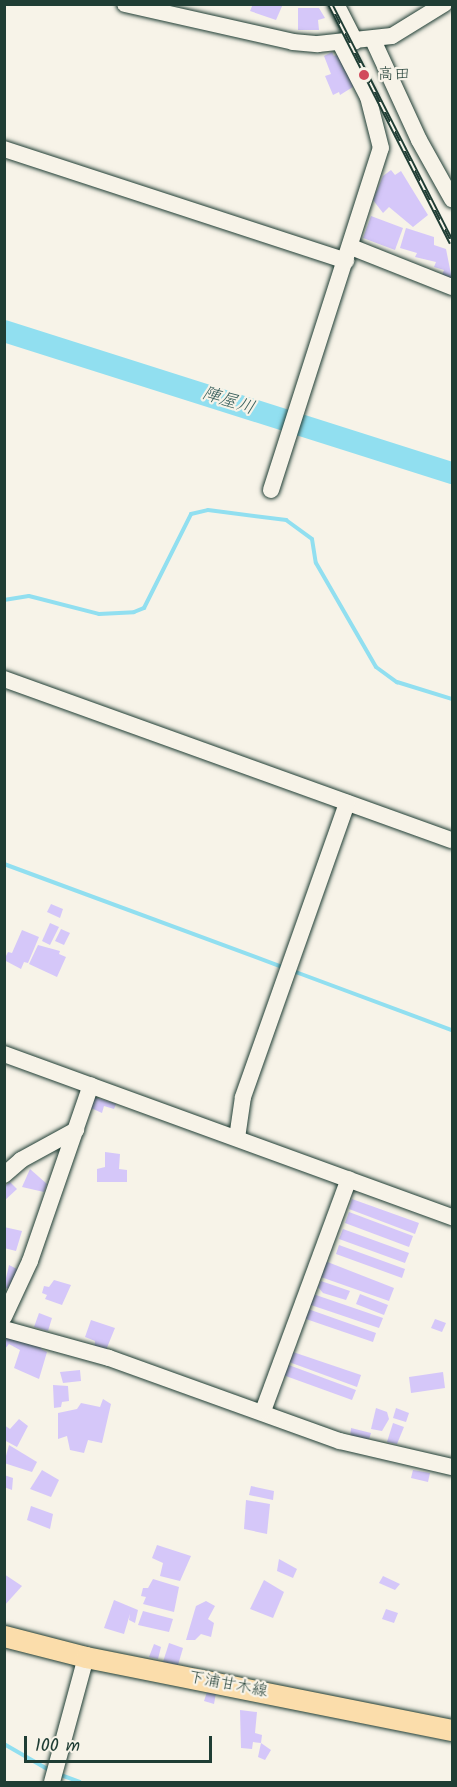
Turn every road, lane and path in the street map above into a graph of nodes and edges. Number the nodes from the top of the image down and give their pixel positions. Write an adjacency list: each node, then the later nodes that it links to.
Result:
1 (125, 4): 5 (street)
2 (336, 4): 5 (street)
3 (444, 4): 4 (street)
4 (373, 40): 5 (street); 7 (street)
5 (347, 42): 8 (street)
6 (4, 149): 8 (street)
7 (453, 199)
8 (349, 254): 9 (street); 10 (street)
9 (453, 287)
10 (271, 490)
11 (4, 679): 12 (street)
12 (347, 803): 13 (street); 17 (street)
13 (453, 840)
14 (4, 1054): 15 (street)
15 (91, 1085): 16 (street); 17 (street)
16 (76, 1130): 18 (street); 21 (street)
17 (237, 1138): 19 (street)
18 (4, 1175)
19 (348, 1179): 20 (street); 23 (street)
20 (453, 1217)
21 (4, 1317)
22 (4, 1329): 23 (street)
23 (263, 1412): 24 (street)
24 (453, 1467)
25 (4, 1636): 26 (main road, 下浦甘木線)
26 (86, 1658): 27 (main road, 下浦甘木線); 28 (street)
27 (453, 1730)
28 (52, 1782)

